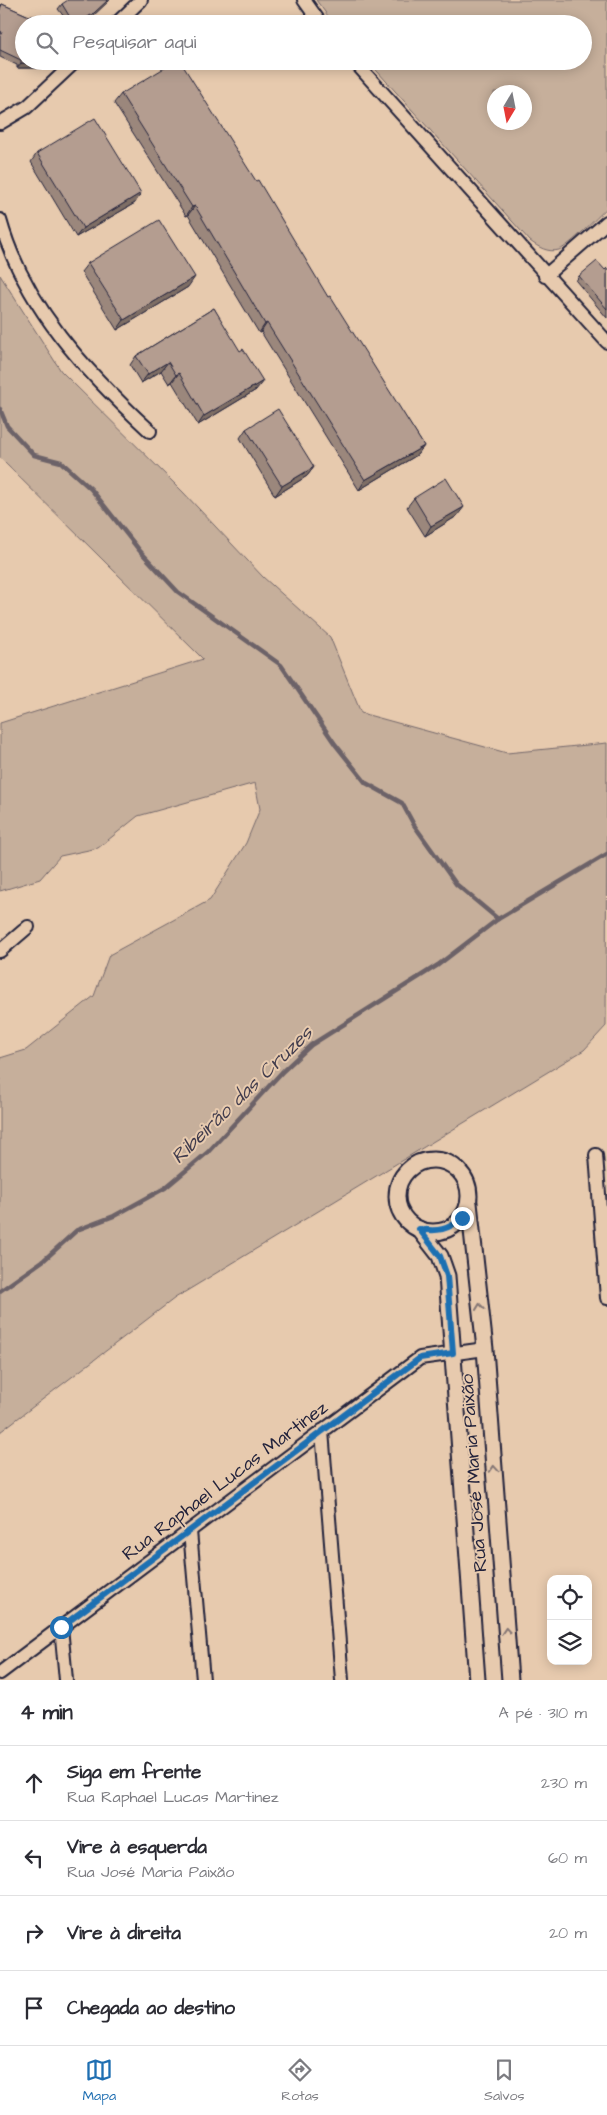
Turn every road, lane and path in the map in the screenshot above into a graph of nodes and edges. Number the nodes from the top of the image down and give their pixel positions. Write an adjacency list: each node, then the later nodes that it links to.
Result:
1 (141, 0): 3 (street)
2 (304, 0): 4 (street)
3 (125, 15)
4 (315, 15)
5 (66, 70): 7 (street)
6 (362, 70): 10 (street)
7 (0, 123)
8 (0, 220): 12 (street)
9 (607, 222): 10 (street)
10 (546, 276): 11 (street)
11 (607, 342)
12 (150, 431)
13 (28, 927): 14 (street)
14 (0, 951)
15 (596, 1155): 18 (street)
16 (468, 1203): 17 (street); 17 (street); 20 (street, Rua José Maria Paixão, one-way to 16)
17 (419, 1229): 21 (street, Rua José Maria Paixão)
18 (606, 1281): 19 (street)
19 (607, 1298)
20 (485, 1349): 21 (street, Rua Raphael Lucas Martinez); 30 (street, Rua José Maria Paixão, one-way to 20)
21 (453, 1353): 22 (street, Rua Raphael Lucas Martinez); 29 (street, Rua José Maria Paixão)
22 (322, 1431): 23 (street, Rua Raphael Lucas Martinez); 28 (street)
23 (190, 1531): 24 (street, Rua Raphael Lucas Martinez); 27 (street)
24 (61, 1627): 25 (street, Rua Raphael Lucas Martinez); 26 (street)
25 (0, 1673)
26 (66, 1680)
27 (203, 1680)
28 (342, 1680)
29 (477, 1680)
30 (510, 1680)

